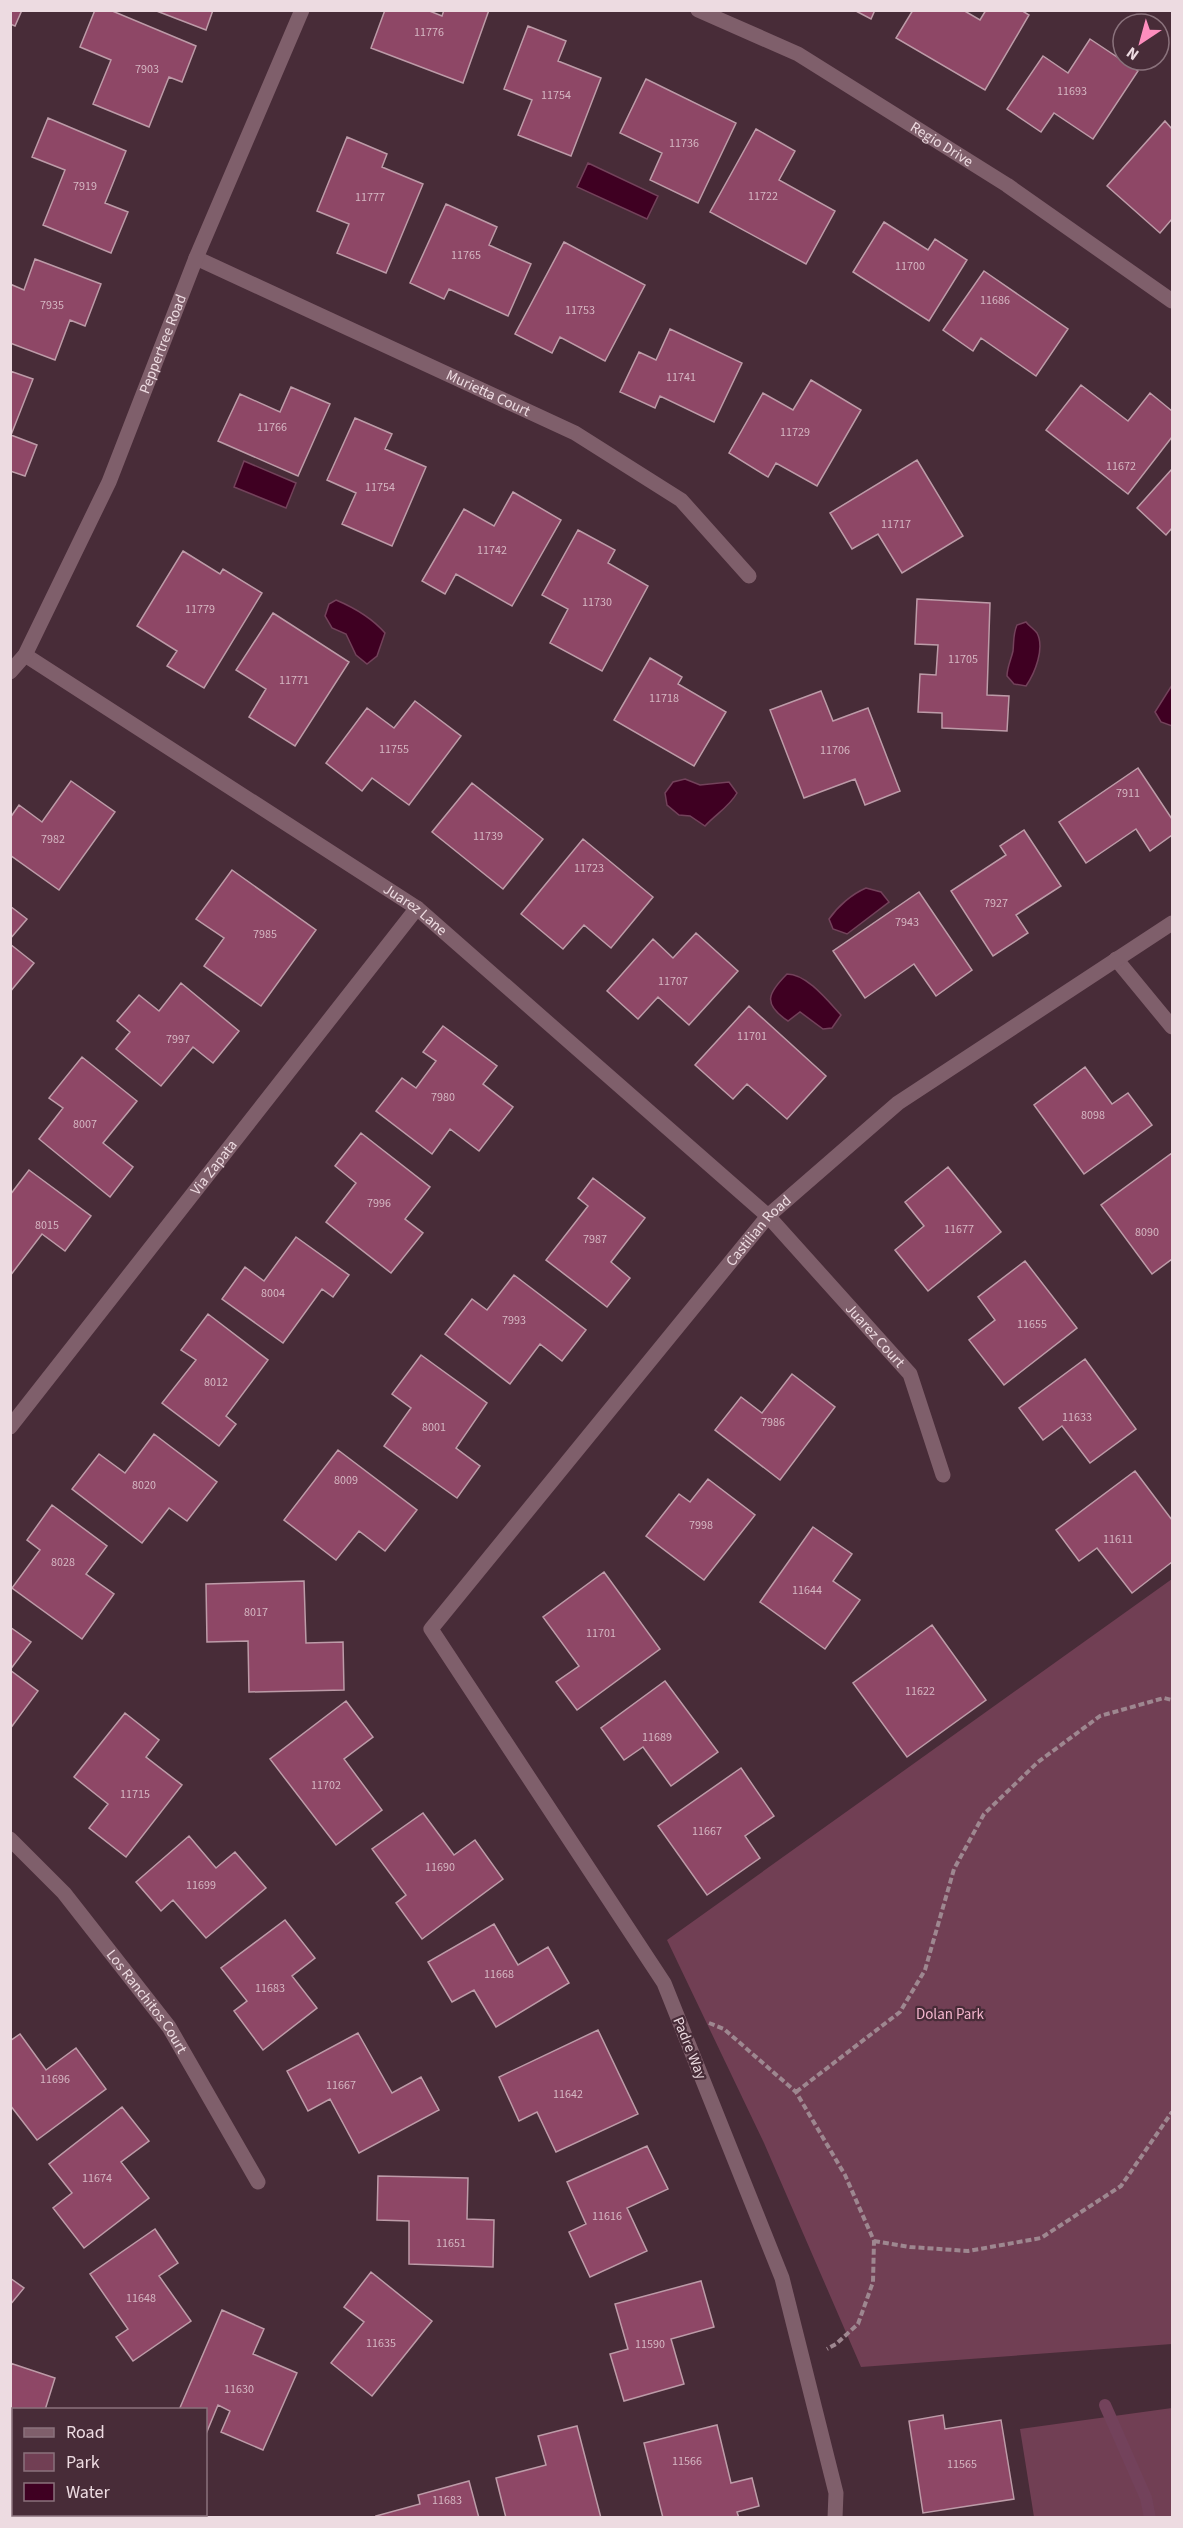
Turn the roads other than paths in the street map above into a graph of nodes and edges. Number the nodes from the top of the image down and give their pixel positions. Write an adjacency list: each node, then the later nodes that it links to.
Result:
1 (302, 10): 3 (street, Peppertree Road)
2 (698, 10): 4 (street, Regio Drive)
3 (196, 258): 5 (street, Murietta Court); 6 (street, Peppertree Road)
4 (1173, 301)
5 (749, 576)
6 (25, 655): 7 (street, Peppertree Road); 8 (street, Juarez Lane)
7 (10, 672)
8 (417, 908): 12 (street, Juarez Lane); 13 (street, Via Zapata)
9 (1173, 923): 10 (street, Castilian Road)
10 (1116, 959): 11 (street); 12 (street, Castilian Road)
11 (1173, 1027)
12 (768, 1216): 14 (street, Juarez Court); 15 (street, Castilian Road)
13 (10, 1427)
14 (943, 1475)
15 (431, 1629): 18 (street, Padre Way)
16 (10, 1839): 17 (street, Los Ranchitos Court)
17 (258, 2182)
18 (835, 2517)

